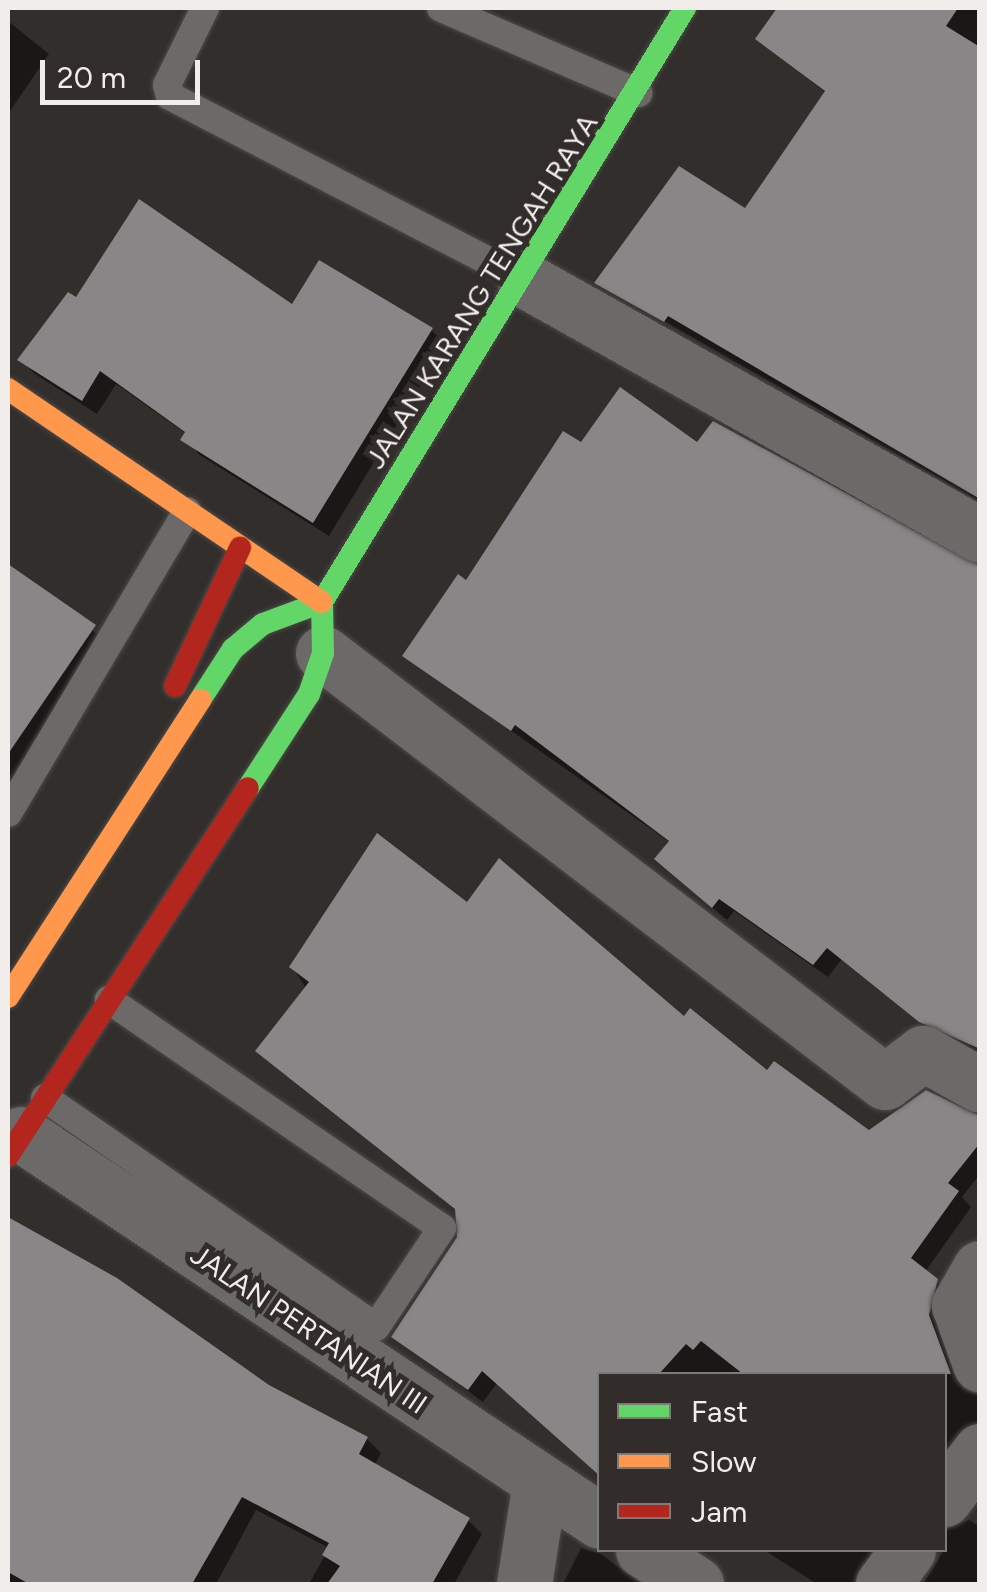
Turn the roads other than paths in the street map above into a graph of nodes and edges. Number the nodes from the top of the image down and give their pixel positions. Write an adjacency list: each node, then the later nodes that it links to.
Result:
1 (205, 8): 5 (lane)
2 (441, 8): 4 (lane)
3 (685, 8): 4 (main road, JALAN KARANG TENGAH RAYA)
4 (638, 93): 5 (main road, JALAN KARANG TENGAH RAYA)
5 (525, 280): 8 (street); 10 (main road, JALAN KARANG TENGAH RAYA)
6 (8, 389): 7 (main road)
7 (187, 511): 9 (main road); 12 (lane)
8 (980, 536)
9 (240, 548): 10 (main road); 11 (main road)
10 (322, 627): 11 (main road); 14 (main road, JALAN KARANG TENGAH RAYA); 17 (street)
11 (153, 775): 13 (main road)
12 (8, 813)
13 (101, 854): 14 (main road); 15 (main road)
14 (174, 903): 16 (main road, JALAN KARANG TENGAH RAYA)
15 (8, 997)
16 (109, 1000): 18 (main road, JALAN KARANG TENGAH RAYA); 18 (lane)
17 (980, 1085)
18 (24, 1130): 22 (street, JALAN PERTANIAN III)
19 (980, 1268): 20 (street)
20 (980, 1364)
21 (980, 1451): 23 (street)
22 (540, 1482): 24 (street, JALAN PERTANIAN III); 27 (street)
23 (947, 1496)
24 (597, 1519)
25 (646, 1552): 28 (street)
26 (907, 1552): 29 (street)
27 (524, 1584)
28 (696, 1584)
29 (883, 1584)

